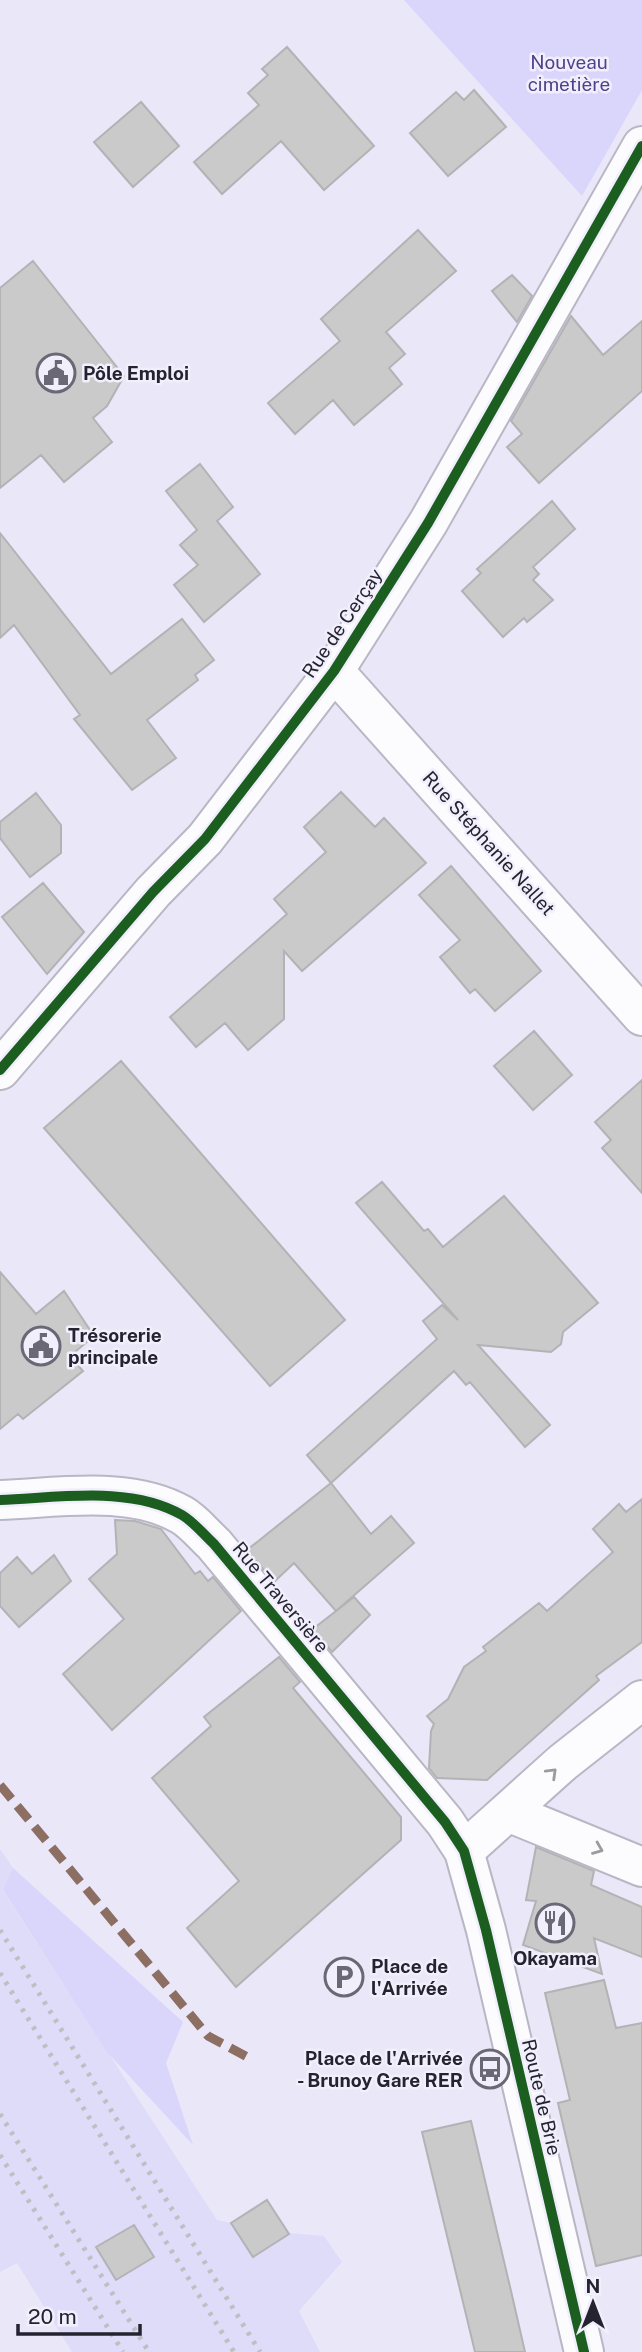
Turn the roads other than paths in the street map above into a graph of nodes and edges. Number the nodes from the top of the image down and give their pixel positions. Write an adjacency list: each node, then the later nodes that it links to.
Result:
1 (642, 146): 2 (street, Rue de Cerçay)
2 (334, 671): 3 (street, Rue Stéphanie Nallet); 4 (street, Rue de Cerçay)
3 (642, 1016)
4 (0, 1070)
5 (0, 1500): 8 (street, Rue Traversière)
6 (642, 1700): 7 (street, one-way to 6)
7 (510, 1813): 8 (street); 9 (street, one-way to 9)
8 (464, 1851): 10 (street, Route de Brie)
9 (642, 1867)
10 (584, 2352)

